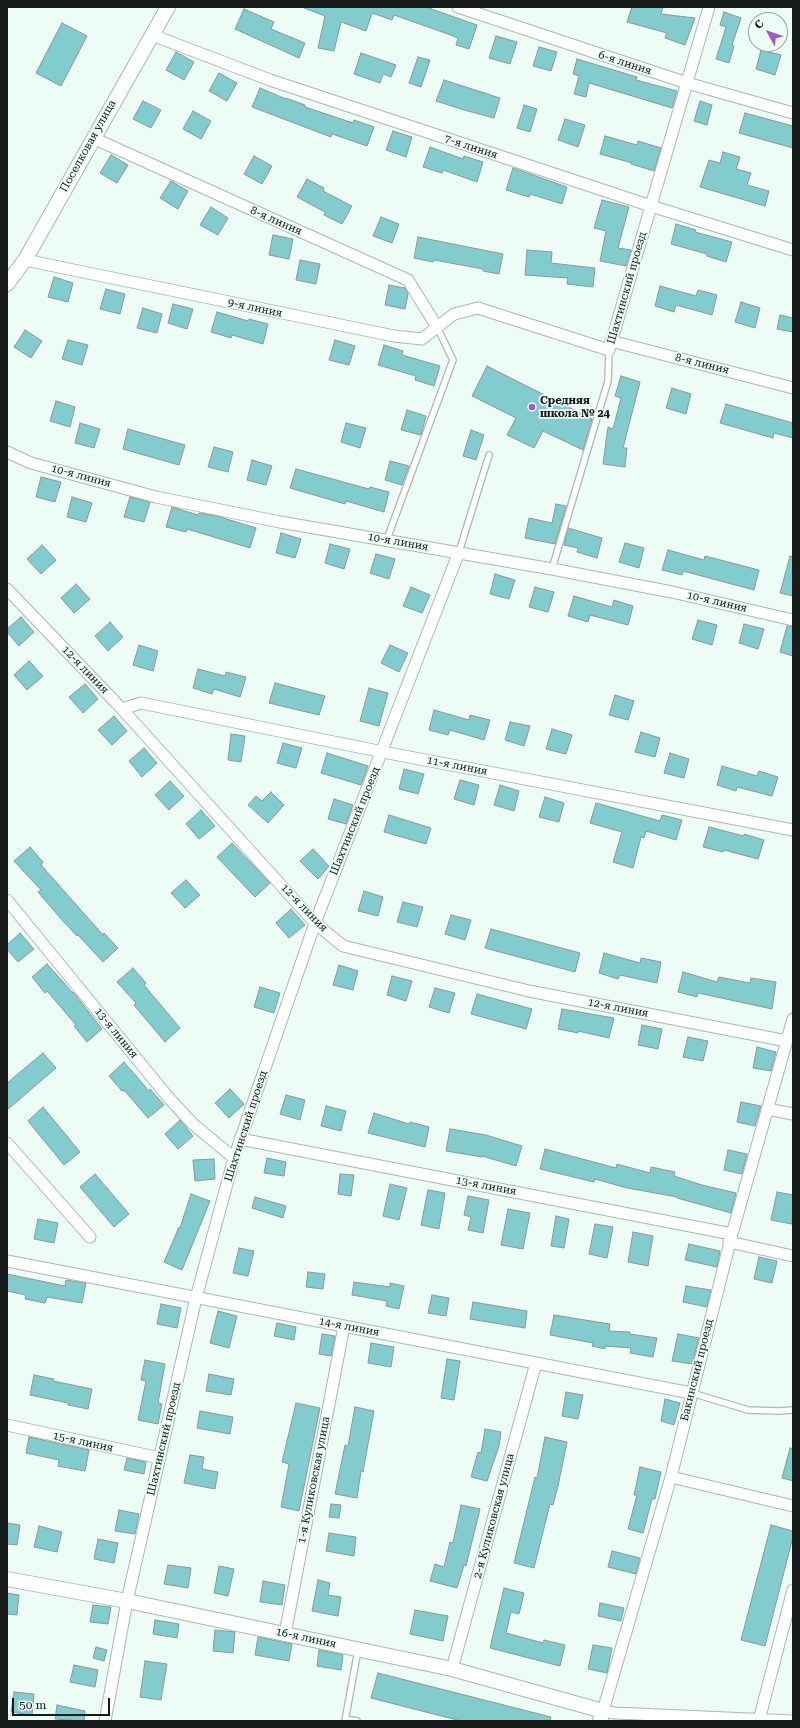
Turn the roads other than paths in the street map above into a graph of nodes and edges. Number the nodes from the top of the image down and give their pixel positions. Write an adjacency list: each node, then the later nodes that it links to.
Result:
1 (168, 7): 4 (street, Поселковая улица)
2 (458, 7): 5 (street, 6-я линия)
3 (709, 7): 5 (street, Шахтинский проезд)
4 (152, 35): 7 (street, Поселковая улица); 8 (street, 7-я линия)
5 (687, 83): 6 (street, 6-я линия); 8 (street, Шахтинский проезд)
6 (793, 113)
7 (93, 138): 10 (street, Поселковая улица); 13 (street, 8-я линия)
8 (651, 206): 9 (street, 7-я линия); 14 (street, Шахтинский проезд)
9 (793, 250)
10 (25, 260): 11 (street, Поселковая улица); 13 (street, 9-я линия)
11 (7, 284)
12 (478, 308): 13 (street, 9-я линия); 14 (street, 8-я линия)
13 (437, 328): 18 (lane)
14 (610, 346): 15 (street, 8-я линия); 20 (lane, Шахтинский проезд)
15 (793, 388)
16 (7, 452): 18 (street, 10-я линия)
17 (489, 455): 19 (lane)
18 (387, 540): 19 (street, 10-я линия)
19 (459, 552): 20 (street, 10-я линия); 24 (street, Шахтинский проезд)
20 (552, 569): 22 (street, 10-я линия)
21 (7, 589): 23 (street, 12-я линия)
22 (793, 620)
23 (122, 709): 24 (street, 11-я линия); 27 (street, 12-я линия)
24 (382, 752): 25 (street, 11-я линия); 27 (street, Шахтинский проезд)
25 (793, 830)
26 (7, 900): 34 (street, 13-я линия)
27 (315, 923): 29 (street, 12-я линия); 32 (street, Шахтинский проезд)
28 (793, 1019): 29 (street, Бакинский проезд)
29 (787, 1041): 30 (street, Бакинский проезд)
30 (767, 1109): 31 (street); 36 (street, Бакинский проезд)
31 (793, 1114)
32 (240, 1139): 34 (street, Шахтинский проезд); 36 (street, 13-я линия)
33 (7, 1142): 35 (street)
34 (234, 1158): 39 (street, Шахтинский проезд)
35 (90, 1237)
36 (730, 1238): 37 (street, 13-я линия); 42 (street, Бакинский проезд)
37 (793, 1256)
38 (7, 1261): 39 (street, 14-я линия)
39 (196, 1298): 40 (street, 14-я линия); 45 (street, Шахтинский проезд)
40 (344, 1326): 41 (street, 14-я линия); 52 (street, 1-я Куликовская улица)
41 (536, 1363): 42 (street, 14-я линия); 54 (street, 2-я Куликовская улица)
42 (691, 1393): 43 (lane); 46 (street, Бакинский проезд)
43 (793, 1410)
44 (7, 1426): 45 (street, 15-я линия)
45 (160, 1458): 50 (street, Шахтинский проезд)
46 (672, 1477): 47 (street); 55 (street, Бакинский проезд)
47 (793, 1506)
48 (7, 1579): 50 (street, 16-я линия)
49 (793, 1590): 51 (street)
50 (127, 1601): 52 (street, 16-я линия); 59 (street, Шахтинский проезд)
51 (790, 1608): 58 (street)
52 (285, 1634): 53 (street, 16-я линия)
53 (359, 1649): 54 (street, 16-я линия); 56 (lane)
54 (452, 1669): 55 (street, 16-я линия)
55 (601, 1716): 57 (street)
56 (346, 1720): 60 (lane)
57 (725, 1720): 58 (street)
58 (759, 1720): 61 (street)
59 (105, 1721)
60 (357, 1721)
61 (792, 1721)

